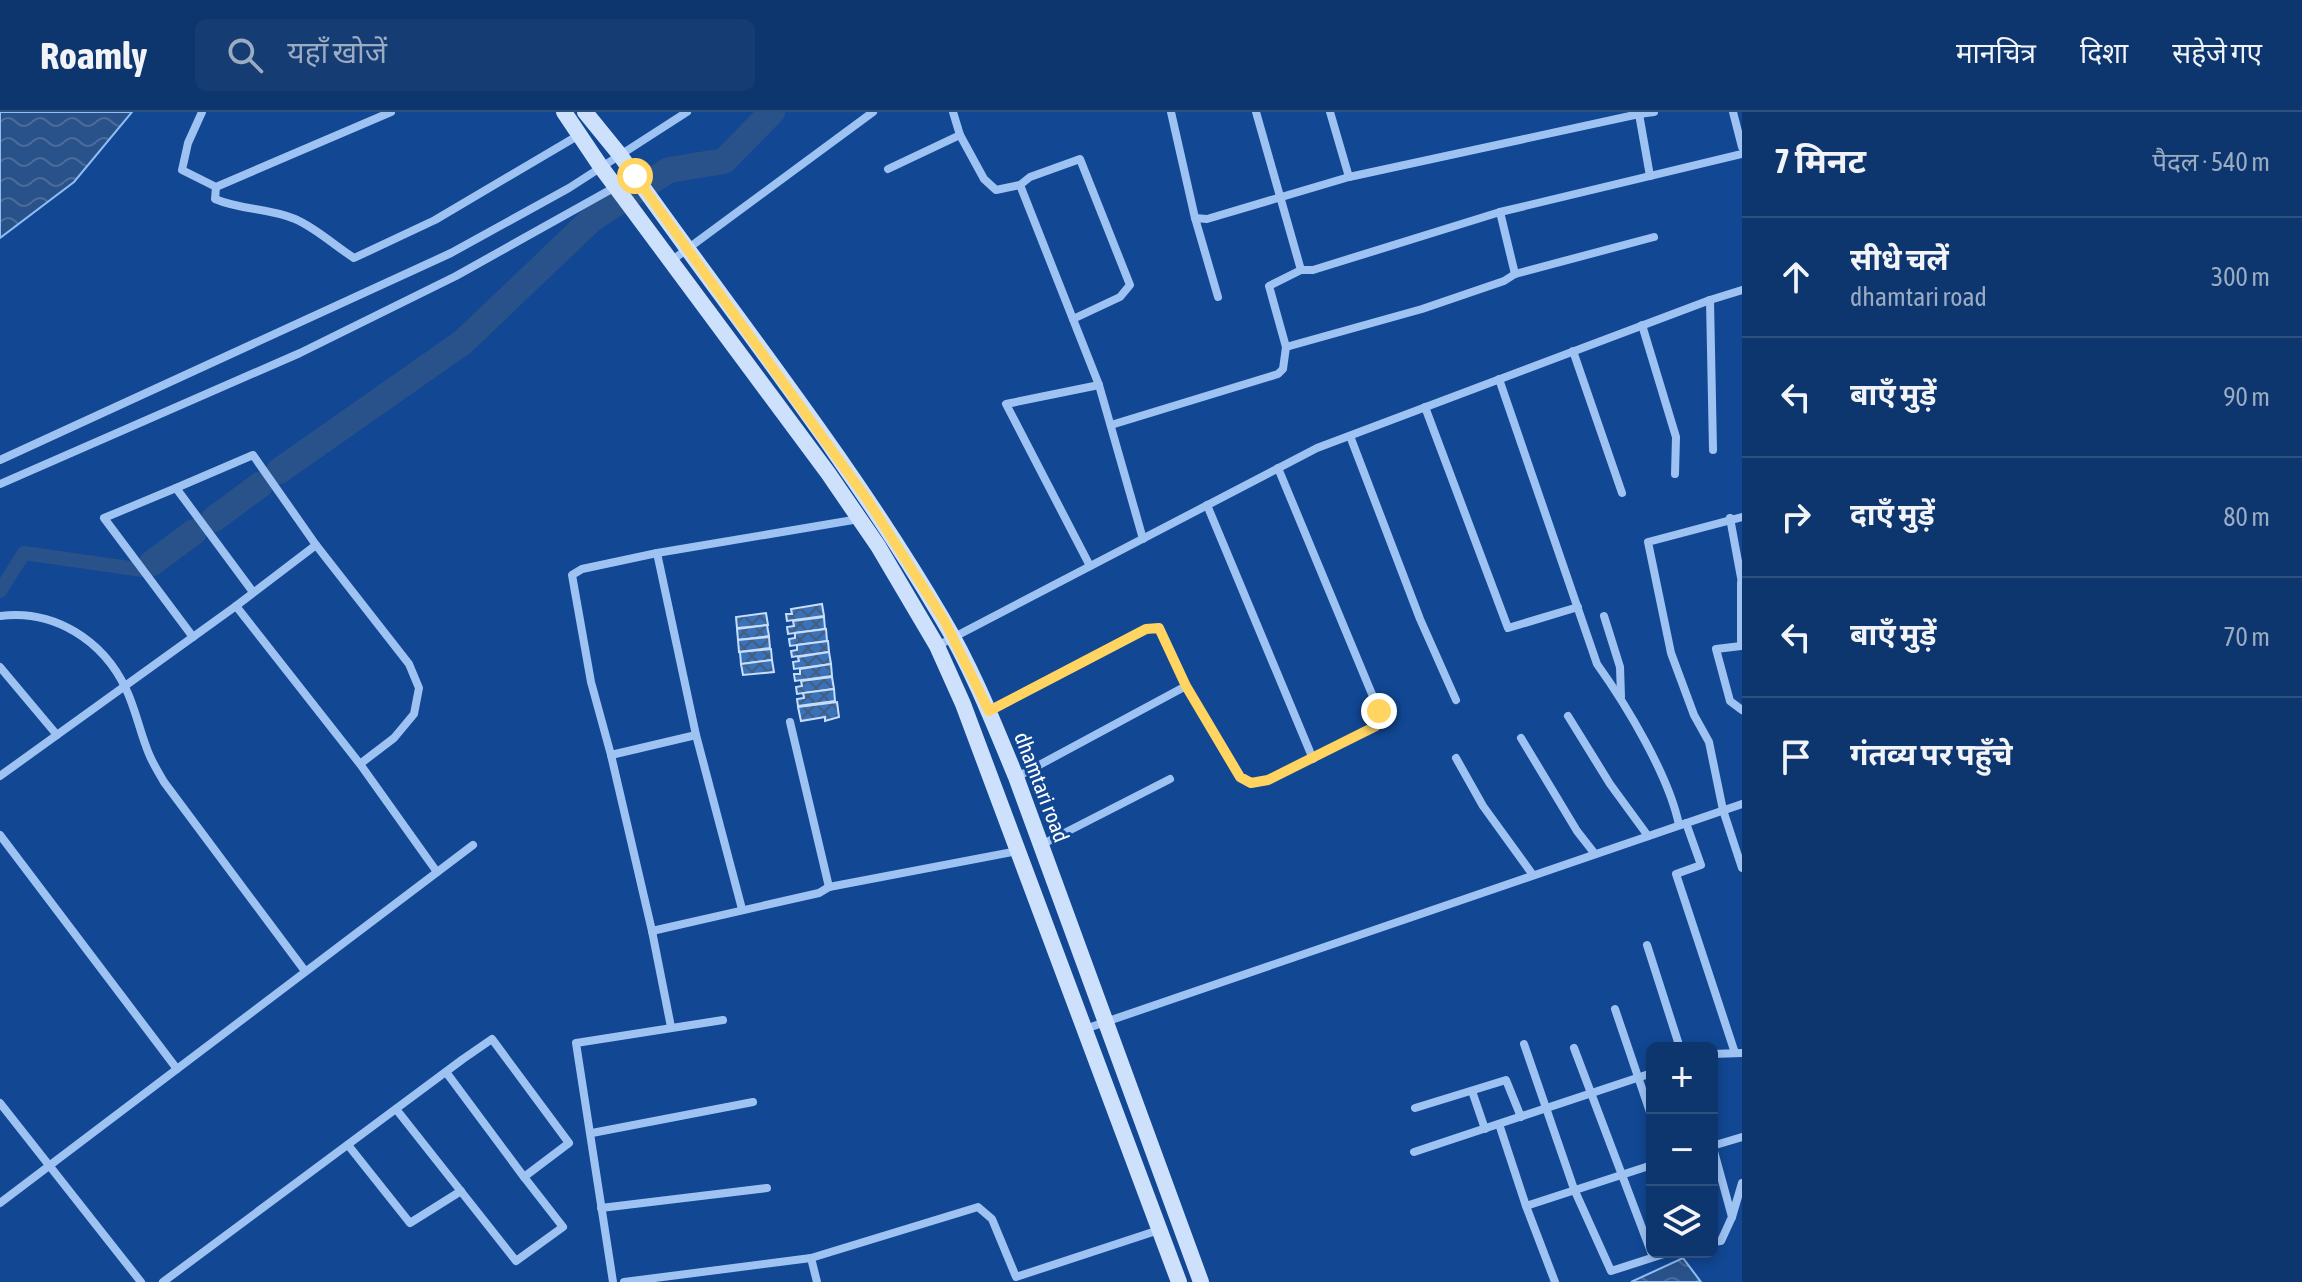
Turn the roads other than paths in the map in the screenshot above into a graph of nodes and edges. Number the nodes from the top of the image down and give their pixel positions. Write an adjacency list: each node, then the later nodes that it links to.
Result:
1 (202, 112): 27 (street)
2 (391, 112): 14 (street)
3 (564, 112): 15 (main road)
4 (585, 112): 19 (main road, dhamtari road)
5 (687, 112): 19 (street)
6 (873, 112): 32 (street)
7 (953, 112): 16 (street)
8 (1171, 112): 30 (street)
9 (1256, 112): 28 (street)
10 (1330, 112): 24 (street)
11 (1654, 112): 13 (street)
12 (1733, 112): 17 (street)
13 (1639, 114): 22 (street); 24 (street)
14 (372, 116): 27 (street)
15 (580, 134): 20 (main road); 27 (street)
16 (960, 135): 21 (street); 25 (street)
17 (1742, 147)
18 (1742, 154): 22 (street)
19 (620, 155): 20 (street); 23 (main road, dhamtari road)
20 (601, 167): 26 (main road); 49 (street)
21 (888, 169)
22 (1650, 176): 29 (street)
23 (635, 177): 26 (street); 32 (main road, dhamtari road)
24 (1349, 177): 28 (street)
25 (1020, 185): 39 (street); 39 (street)
26 (617, 186): 33 (main road); 52 (street)
27 (216, 187)
28 (1279, 198): 30 (street); 34 (street)
29 (1500, 212): 34 (street); 35 (street)
30 (1195, 218): 37 (street)
31 (1654, 237): 35 (street)
32 (688, 249): 33 (street); 70 (main road, dhamtari road)
33 (671, 261): 58 (main road)
34 (1301, 270): 41 (street)
35 (1515, 274): 41 (street)
36 (1742, 290): 38 (street)
37 (1218, 297)
38 (1710, 300): 40 (street); 48 (street)
39 (1073, 319): 44 (street)
40 (1642, 325): 42 (street); 51 (street)
41 (1286, 347): 46 (street)
42 (1573, 351): 43 (street); 54 (street)
43 (1499, 379): 45 (street); 66 (street)
44 (1099, 385): 46 (street); 62 (street)
45 (1425, 407): 47 (street); 66 (street)
46 (1111, 425): 59 (street)
47 (1350, 436): 50 (street); 76 (street)
48 (1713, 450)
49 (0, 460)
50 (1278, 468): 55 (street); 86 (street)
51 (1675, 474)
52 (0, 484)
53 (176, 488): 60 (street); 64 (street); 69 (street)
54 (1622, 493)
55 (1207, 505): 59 (street); 86 (street)
56 (1742, 517): 57 (street)
57 (1730, 518): 63 (street); 92 (street)
58 (859, 519): 61 (street); 71 (main road)
59 (1143, 539): 62 (street)
60 (316, 545): 64 (street); 87 (street)
61 (657, 553): 82 (street); 84 (street)
62 (1090, 566): 70 (street)
63 (1742, 583): 77 (street)
64 (253, 592): 65 (street)
65 (236, 606): 69 (street); 87 (street)
66 (1578, 607): 75 (street)
67 (0, 616): 73 (street)
68 (1604, 616): 75 (street)
69 (193, 637): 73 (street)
70 (953, 638): 71 (street); 78 (main road, dhamtari road)
71 (937, 646): 98 (main road)
72 (0, 667): 81 (street)
73 (125, 686): 81 (street); 107 (street)
74 (1186, 686): 78 (street); 86 (street); 89 (street)
75 (1621, 698): 93 (street)
76 (1456, 700)
77 (1742, 710)
78 (989, 711): 89 (main road, dhamtari road)
79 (1568, 716): 95 (street)
80 (790, 722): 103 (street)
81 (57, 735): 88 (street)
82 (696, 735): 84 (street); 104 (street)
83 (1521, 738): 99 (street)
84 (611, 755): 105 (street)
85 (1456, 758): 102 (street)
86 (1313, 759)
87 (360, 764): 101 (street)
88 (0, 776)
89 (1016, 777): 97 (main road, dhamtari road)
90 (1170, 779): 97 (street)
91 (1742, 804): 92 (street)
92 (1723, 810): 93 (street); 100 (street)
93 (1683, 824): 95 (street); 116 (street)
94 (0, 835): 118 (street)
95 (1648, 836): 99 (street)
96 (473, 845): 101 (street)
97 (1041, 845): 110 (main road, dhamtari road)
98 (1018, 850): 103 (street); 112 (main road)
99 (1595, 854): 102 (street)
100 (1742, 868)
101 (437, 872): 107 (street)
102 (1533, 875): 110 (street)
103 (829, 887): 104 (street)
104 (742, 909): 105 (street)
105 (652, 931): 111 (street)
106 (1647, 945): 113 (street)
107 (305, 971): 118 (street)
108 (1615, 1009): 121 (street)
109 (723, 1020): 111 (street)
110 (1105, 1022): 112 (street); 162 (main road, dhamtari road)
111 (671, 1027): 133 (street)
112 (1085, 1029): 151 (main road)
113 (1678, 1042)
114 (1524, 1044): 128 (street)
115 (1574, 1048): 123 (street)
116 (1738, 1053): 117 (street)
117 (1718, 1054)
118 (177, 1069): 138 (street)
119 (446, 1072): 127 (street); 142 (street); 142 (street)
120 (1646, 1075): 121 (street)
121 (1639, 1078): 123 (street); 129 (street)
122 (1472, 1091): 126 (street); 130 (street); 132 (street)
123 (1590, 1094): 128 (street); 141 (street)
124 (753, 1102): 133 (street)
125 (0, 1103): 138 (street)
126 (1415, 1108)
127 (396, 1109): 136 (street); 146 (street)
128 (1546, 1109): 130 (street); 145 (street)
129 (1651, 1114)
130 (1521, 1117): 131 (street)
131 (1499, 1124): 132 (street); 148 (street)
132 (1485, 1129): 137 (street)
133 (592, 1133): 149 (street)
134 (1742, 1137): 135 (street)
135 (1718, 1143)
136 (348, 1145): 146 (street); 157 (street)
137 (1414, 1152)
138 (48, 1166): 147 (street); 156 (street)
139 (1646, 1167): 141 (street)
140 (1718, 1167): 150 (street)
141 (1620, 1175): 145 (street); 152 (street)
142 (524, 1177): 146 (street)
143 (1742, 1183): 150 (street)
144 (767, 1188): 149 (street)
145 (1574, 1189): 148 (street); 155 (street)
146 (461, 1191)
147 (0, 1203)
148 (1526, 1206): 163 (street)
149 (601, 1208): 158 (street)
150 (1732, 1217): 153 (street)
151 (1159, 1229): 154 (street); 161 (main road)
152 (1646, 1240)
153 (1718, 1241)
154 (811, 1258): 159 (street); 160 (street)
155 (1650, 1258)
156 (141, 1282)
157 (163, 1282)
158 (613, 1282)
159 (624, 1282)
160 (817, 1282)
161 (1179, 1282)
162 (1201, 1282)
163 (1555, 1282)

